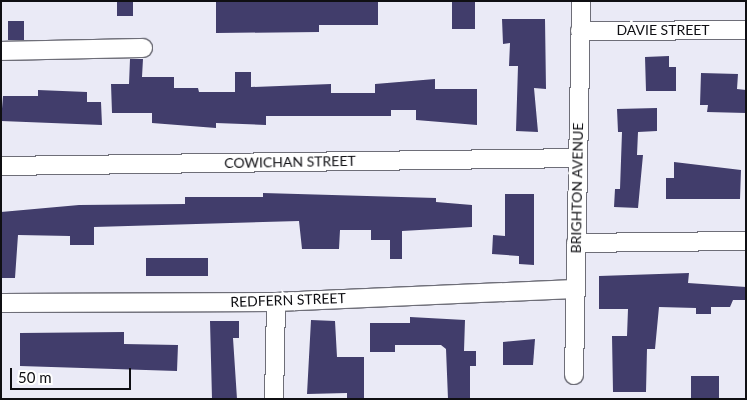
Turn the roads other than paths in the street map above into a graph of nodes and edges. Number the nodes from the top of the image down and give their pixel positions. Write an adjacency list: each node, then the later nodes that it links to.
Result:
1 (581, 1): 3 (street, BRIGHTON AVENUE)
2 (746, 30): 3 (street, DAVIE STREET)
3 (580, 31): 6 (street, BRIGHTON AVENUE)
4 (143, 48): 5 (street)
5 (1, 51)
6 (578, 158): 7 (street, COWICHAN STREET); 9 (street, BRIGHTON AVENUE)
7 (1, 166)
8 (746, 240): 9 (street)
9 (576, 243): 10 (street, BRIGHTON AVENUE)
10 (575, 290): 11 (street, REDFERN STREET); 13 (street, BRIGHTON AVENUE)
11 (276, 302): 12 (street, REDFERN STREET); 14 (street)
12 (1, 303)
13 (574, 375)
14 (274, 399)

